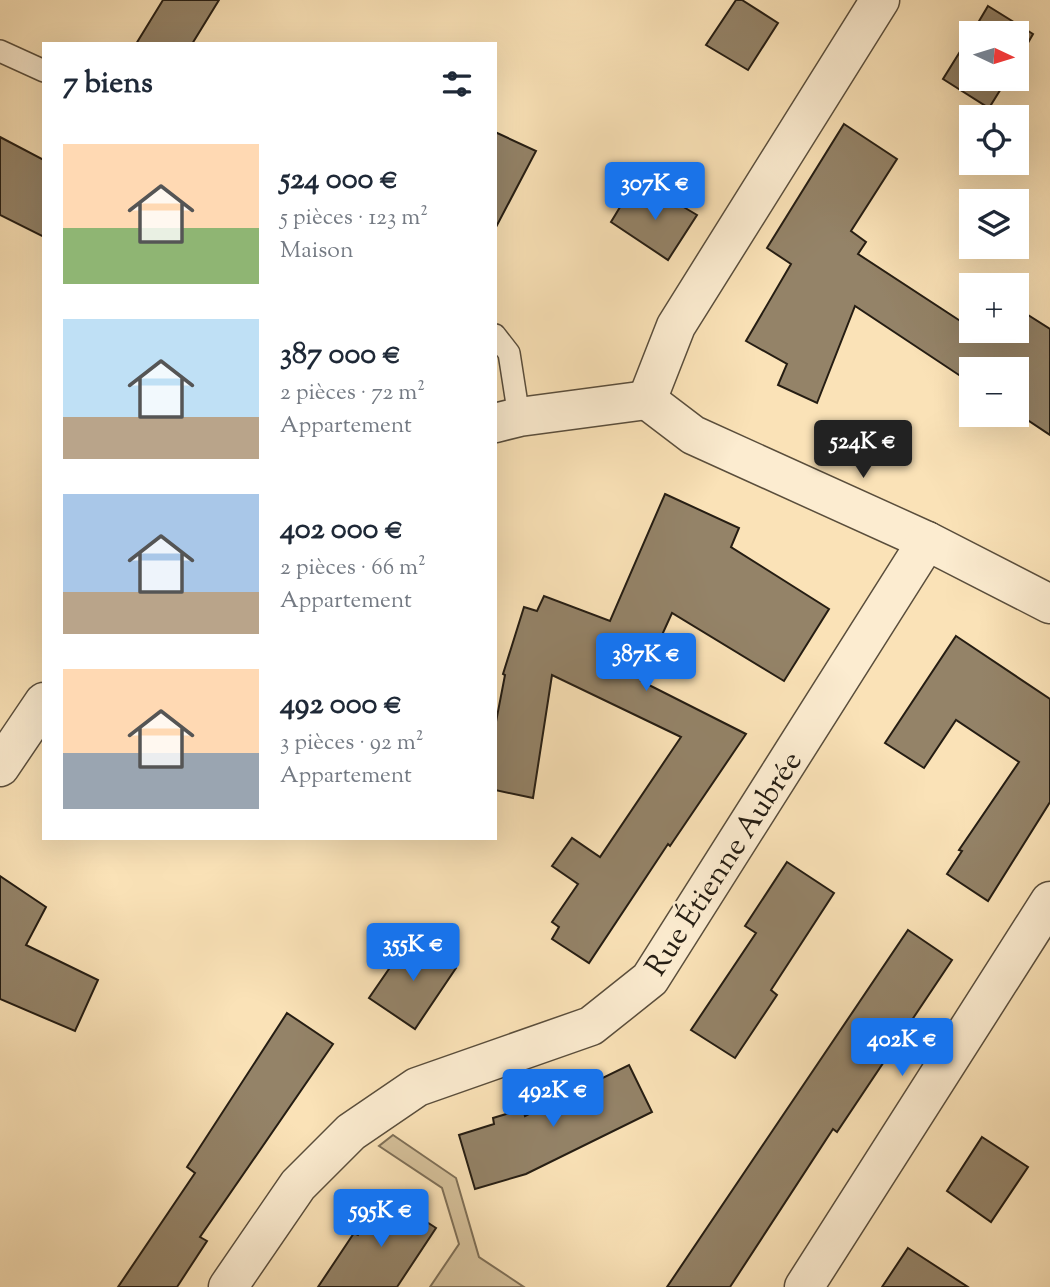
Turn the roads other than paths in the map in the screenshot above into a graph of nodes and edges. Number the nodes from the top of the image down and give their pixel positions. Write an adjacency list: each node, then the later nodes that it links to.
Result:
1 (871, 3): 5 (street)
2 (0, 51): 3 (lane)
3 (42, 70)
4 (497, 338): 6 (lane)
5 (647, 400): 6 (street); 7 (street)
6 (507, 420)
7 (927, 541): 8 (street); 12 (street, Rue Étienne Aubrée)
8 (1050, 604)
9 (42, 705): 10 (street)
10 (0, 767)
11 (1050, 901): 13 (street)
12 (229, 1287)
13 (804, 1287)

